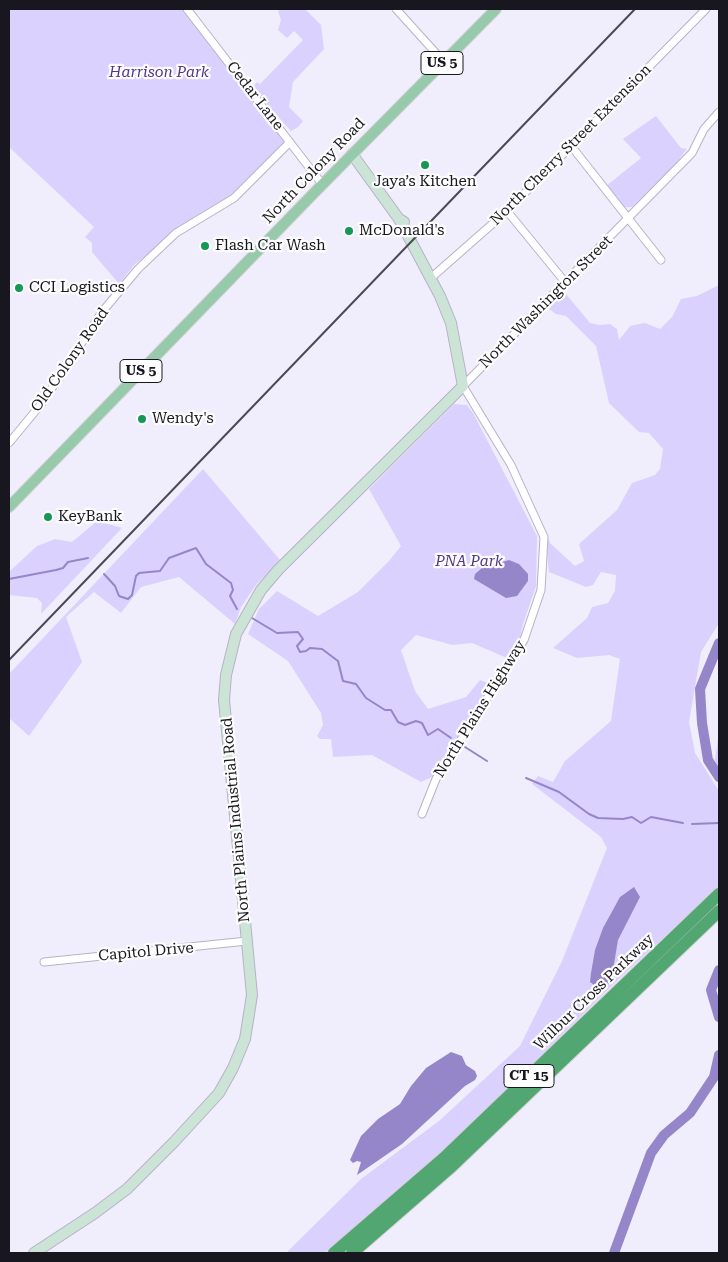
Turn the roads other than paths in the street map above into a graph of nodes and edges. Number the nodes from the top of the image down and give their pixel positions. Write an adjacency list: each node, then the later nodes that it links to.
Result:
1 (187, 9): 7 (street, Cedar Lane)
2 (396, 9): 5 (street)
3 (496, 9): 5 (main road, North Colony Road / US 5)
4 (706, 9): 8 (street, North Cherry Street Extension)
5 (444, 62): 9 (main road, North Colony Road / US 5)
6 (719, 112): 12 (street, North Washington Street)
7 (290, 142): 10 (street, Cedar Lane); 17 (street, Old Colony Road)
8 (572, 146): 11 (street, North Cherry Street Extension); 12 (street)
9 (352, 154): 10 (main road, North Colony Road / US 5); 14 (street, North Plains Highway)
10 (322, 184): 18 (main road, North Colony Road / US 5)
11 (507, 211): 14 (street, North Cherry Street Extension); 15 (street)
12 (629, 218): 13 (street); 15 (street, North Washington Street)
13 (661, 260)
14 (430, 274): 16 (street, North Plains Highway)
15 (565, 282): 16 (street, North Washington Street)
16 (463, 386): 19 (street, North Plains Highway); 22 (street, North Plains Industrial Road)
17 (9, 443)
18 (9, 507)
19 (422, 814)
20 (719, 894): 25 (highway, Wilbur Cross Parkway / CT 15)
21 (719, 911): 26 (highway, Wilbur Cross Parkway / CT 15)
22 (247, 941): 23 (street, Capitol Drive); 24 (street, North Plains Industrial Road)
23 (44, 962)
24 (34, 1253)
25 (334, 1253)
26 (352, 1253)

